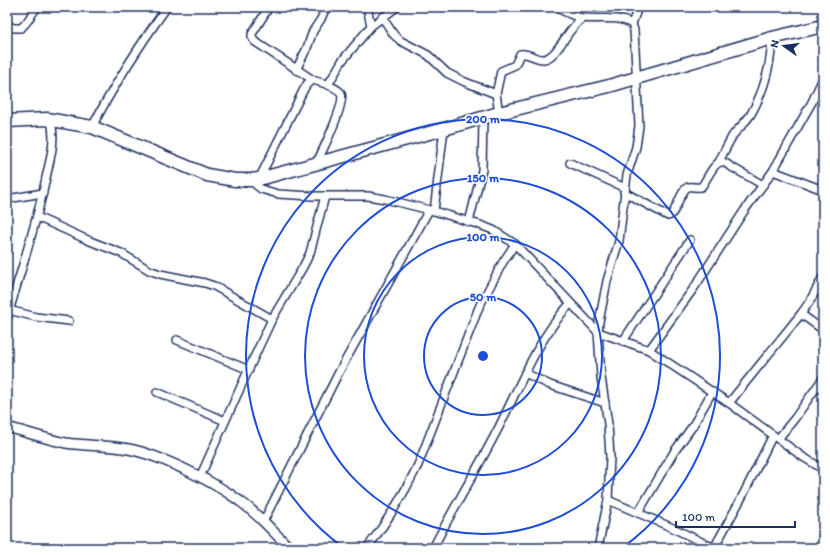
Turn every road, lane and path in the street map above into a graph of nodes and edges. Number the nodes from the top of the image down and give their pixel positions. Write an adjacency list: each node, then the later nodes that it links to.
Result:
1 (37, 7): 12 (street)
2 (167, 7): 27 (street)
3 (269, 7): 16 (street)
4 (326, 7): 16 (street)
5 (367, 7): 13 (street)
6 (397, 7): 9 (street)
7 (554, 7): 10 (street)
8 (638, 7): 11 (street)
9 (382, 17): 13 (street); 21 (street)
10 (582, 18): 11 (street); 21 (street)
11 (632, 24): 17 (street)
12 (7, 25)
13 (371, 26): 20 (street)
14 (823, 26): 15 (main road)
15 (772, 38): 17 (main road); 29 (street)
16 (296, 70): 19 (street)
17 (636, 77): 22 (main road); 35 (street)
18 (823, 78): 32 (street)
19 (312, 80): 20 (street); 33 (street)
20 (328, 85): 31 (street)
21 (496, 94): 22 (street)
22 (499, 113): 23 (main road)
23 (483, 118): 28 (main road); 42 (street)
24 (7, 121): 25 (main road)
25 (52, 121): 26 (main road); 27 (main road); 37 (street)
26 (7, 126)
27 (92, 127): 33 (main road)
28 (444, 129): 31 (main road); 40 (street)
29 (719, 162): 34 (street); 35 (street)
30 (570, 163): 35 (street)
31 (316, 164): 33 (main road)
32 (773, 171): 34 (street); 36 (street)
33 (255, 180): 38 (street)
34 (763, 185): 56 (street)
35 (624, 190): 53 (street)
36 (823, 190)
37 (43, 193): 39 (street); 41 (street)
38 (325, 196): 40 (street); 50 (street)
39 (7, 199)
40 (432, 210): 42 (street); 71 (street)
41 (37, 217): 47 (street); 50 (street)
42 (469, 222): 44 (street)
43 (690, 240): 55 (street)
44 (515, 244): 46 (street); 73 (street)
45 (823, 277): 48 (street)
46 (570, 304): 53 (street); 58 (street)
47 (9, 310): 49 (street); 51 (street)
48 (802, 314): 52 (street); 63 (street)
49 (7, 319)
50 (272, 319): 57 (street)
51 (69, 321)
52 (823, 330)
53 (598, 332): 55 (street); 62 (street)
54 (177, 340): 57 (street)
55 (623, 340): 56 (street)
56 (649, 350): 61 (street)
57 (249, 370): 64 (street)
58 (525, 373): 62 (street); 74 (street)
59 (823, 378): 66 (street)
60 (157, 392): 64 (street)
61 (712, 392): 63 (street); 70 (street)
62 (605, 403): 69 (street)
63 (729, 403): 66 (street)
64 (225, 421): 68 (street)
65 (7, 427): 68 (street)
66 (775, 437): 67 (street); 76 (street)
67 (823, 469)
68 (200, 477): 71 (street)
69 (608, 500): 70 (street); 75 (street)
70 (638, 513): 76 (street)
71 (263, 522): 72 (street)
72 (290, 548)
73 (366, 548)
74 (433, 548)
75 (598, 548)
76 (714, 548)

